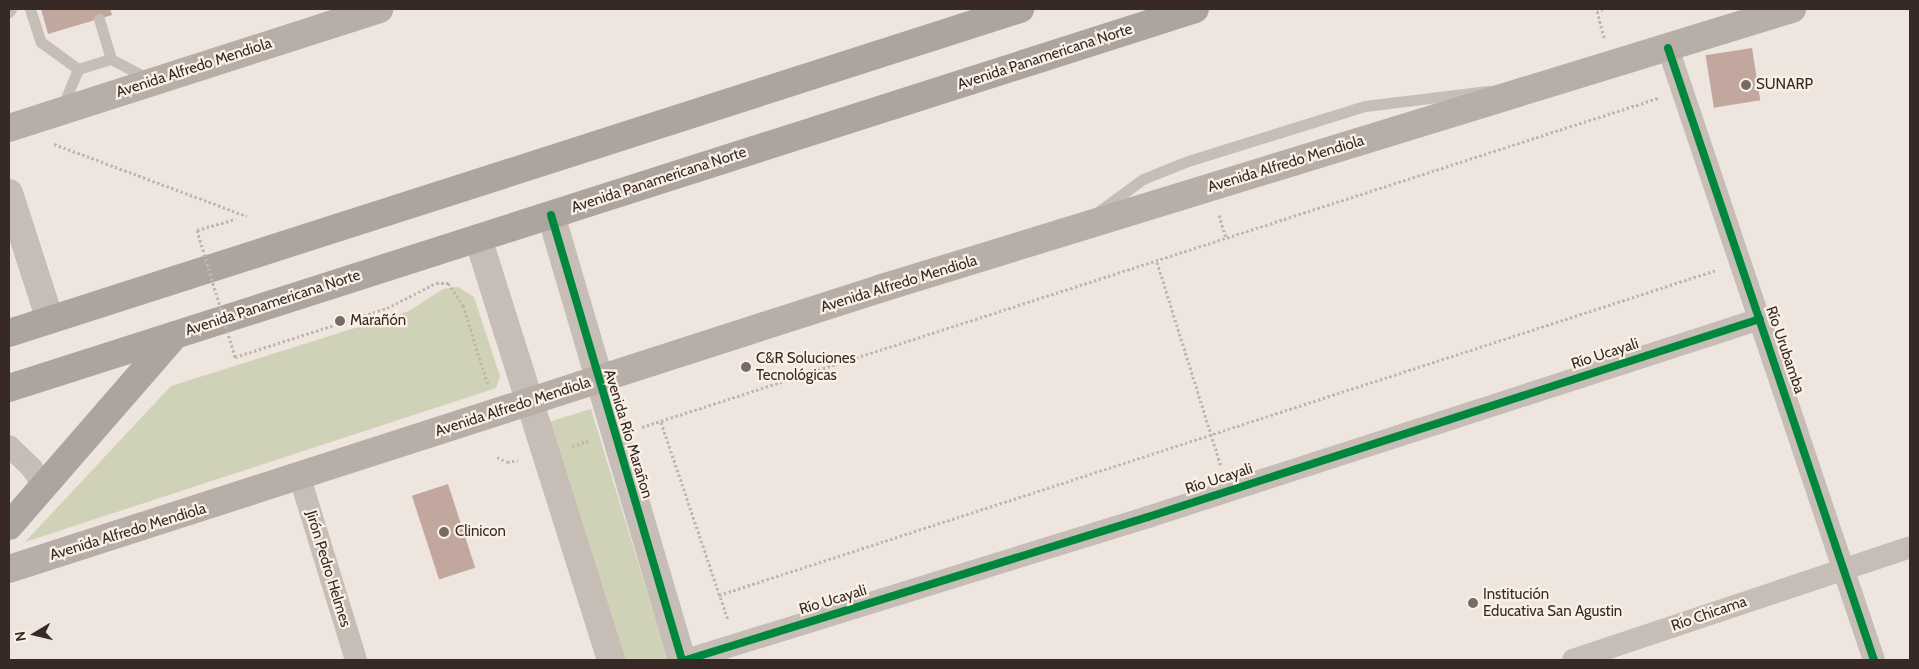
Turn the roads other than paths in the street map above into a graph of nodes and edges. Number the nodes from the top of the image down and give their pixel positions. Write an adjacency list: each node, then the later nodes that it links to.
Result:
1 (11, 9): 7 (lane)
2 (30, 9): 11 (lane)
3 (1020, 9): 19 (highway)
4 (1195, 9): 16 (highway, Avenida Panamericana Norte)
5 (1792, 9): 9 (main road, Avenida Alfredo Mendiola)
6 (369, 10): 12 (main road, Avenida Alfredo Mendiola)
7 (9, 12)
8 (99, 19): 10 (lane)
9 (1668, 48): 18 (street, Río Urubamba); 22 (main road, Avenida Alfredo Mendiola)
10 (111, 59): 11 (lane); 12 (lane)
11 (78, 69): 13 (lane)
12 (153, 81): 13 (main road, Avenida Alfredo Mendiola)
13 (60, 111): 14 (main road, Avenida Alfredo Mendiola)
14 (9, 128)
15 (9, 193): 19 (street)
16 (551, 215): 17 (highway, Avenida Panamericana Norte); 22 (street, Avenida Río Marañon)
17 (478, 238): 21 (highway, Avenida Panamericana Norte); 24 (street)
18 (1760, 319): 30 (street, Río Urubamba); 36 (street, Río Ucayali)
19 (50, 320): 20 (highway)
20 (9, 333)
21 (175, 334): 23 (highway, Avenida Panamericana Norte); 27 (highway)
22 (597, 379): 24 (main road, Avenida Alfredo Mendiola); 35 (street, Avenida Río Marañon)
23 (9, 388)
24 (528, 401): 26 (main road, Avenida Alfredo Mendiola); 34 (street)
25 (9, 446): 27 (street)
26 (300, 478): 31 (main road, Avenida Alfredo Mendiola); 33 (street, Jirón Pedro Helmes)
27 (43, 485): 28 (highway)
28 (9, 526)
29 (1910, 547): 30 (street, Río Chicama)
30 (1845, 567): 32 (street, Río Chicama); 38 (street, Río Urubamba)
31 (9, 569)
32 (1632, 651): 37 (street, Río Chicama)
33 (356, 660)
34 (610, 660)
35 (682, 660)
36 (686, 660)
37 (1573, 660)
38 (1874, 660)

